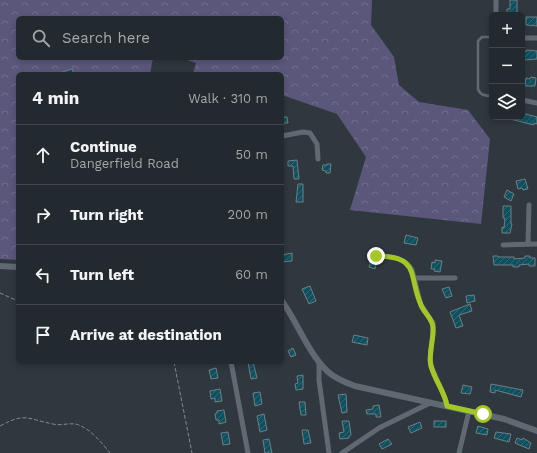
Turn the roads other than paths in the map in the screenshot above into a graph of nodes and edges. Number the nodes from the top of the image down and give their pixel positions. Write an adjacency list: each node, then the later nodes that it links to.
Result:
1 (496, 0): 2 (street)
2 (496, 12)
3 (489, 37): 6 (lane)
4 (525, 38): 5 (street)
5 (537, 38)
6 (489, 96)
7 (525, 101): 8 (street)
8 (537, 103)
9 (284, 136): 10 (street)
10 (318, 159)
11 (529, 204): 12 (street)
12 (528, 244): 13 (street); 14 (street)
13 (537, 244)
14 (503, 245)
15 (376, 256): 18 (street)
16 (0, 266): 17 (street)
17 (16, 267)
18 (414, 278): 19 (street); 24 (street)
19 (455, 278)
20 (284, 304): 21 (street)
21 (319, 363): 23 (street); 28 (street)
22 (231, 364): 27 (street)
23 (430, 403): 24 (street); 29 (street)
24 (447, 406): 25 (street)
25 (469, 411): 26 (street); 30 (street)
26 (537, 430)
27 (248, 453)
28 (329, 453)
29 (342, 453)
30 (459, 453)

